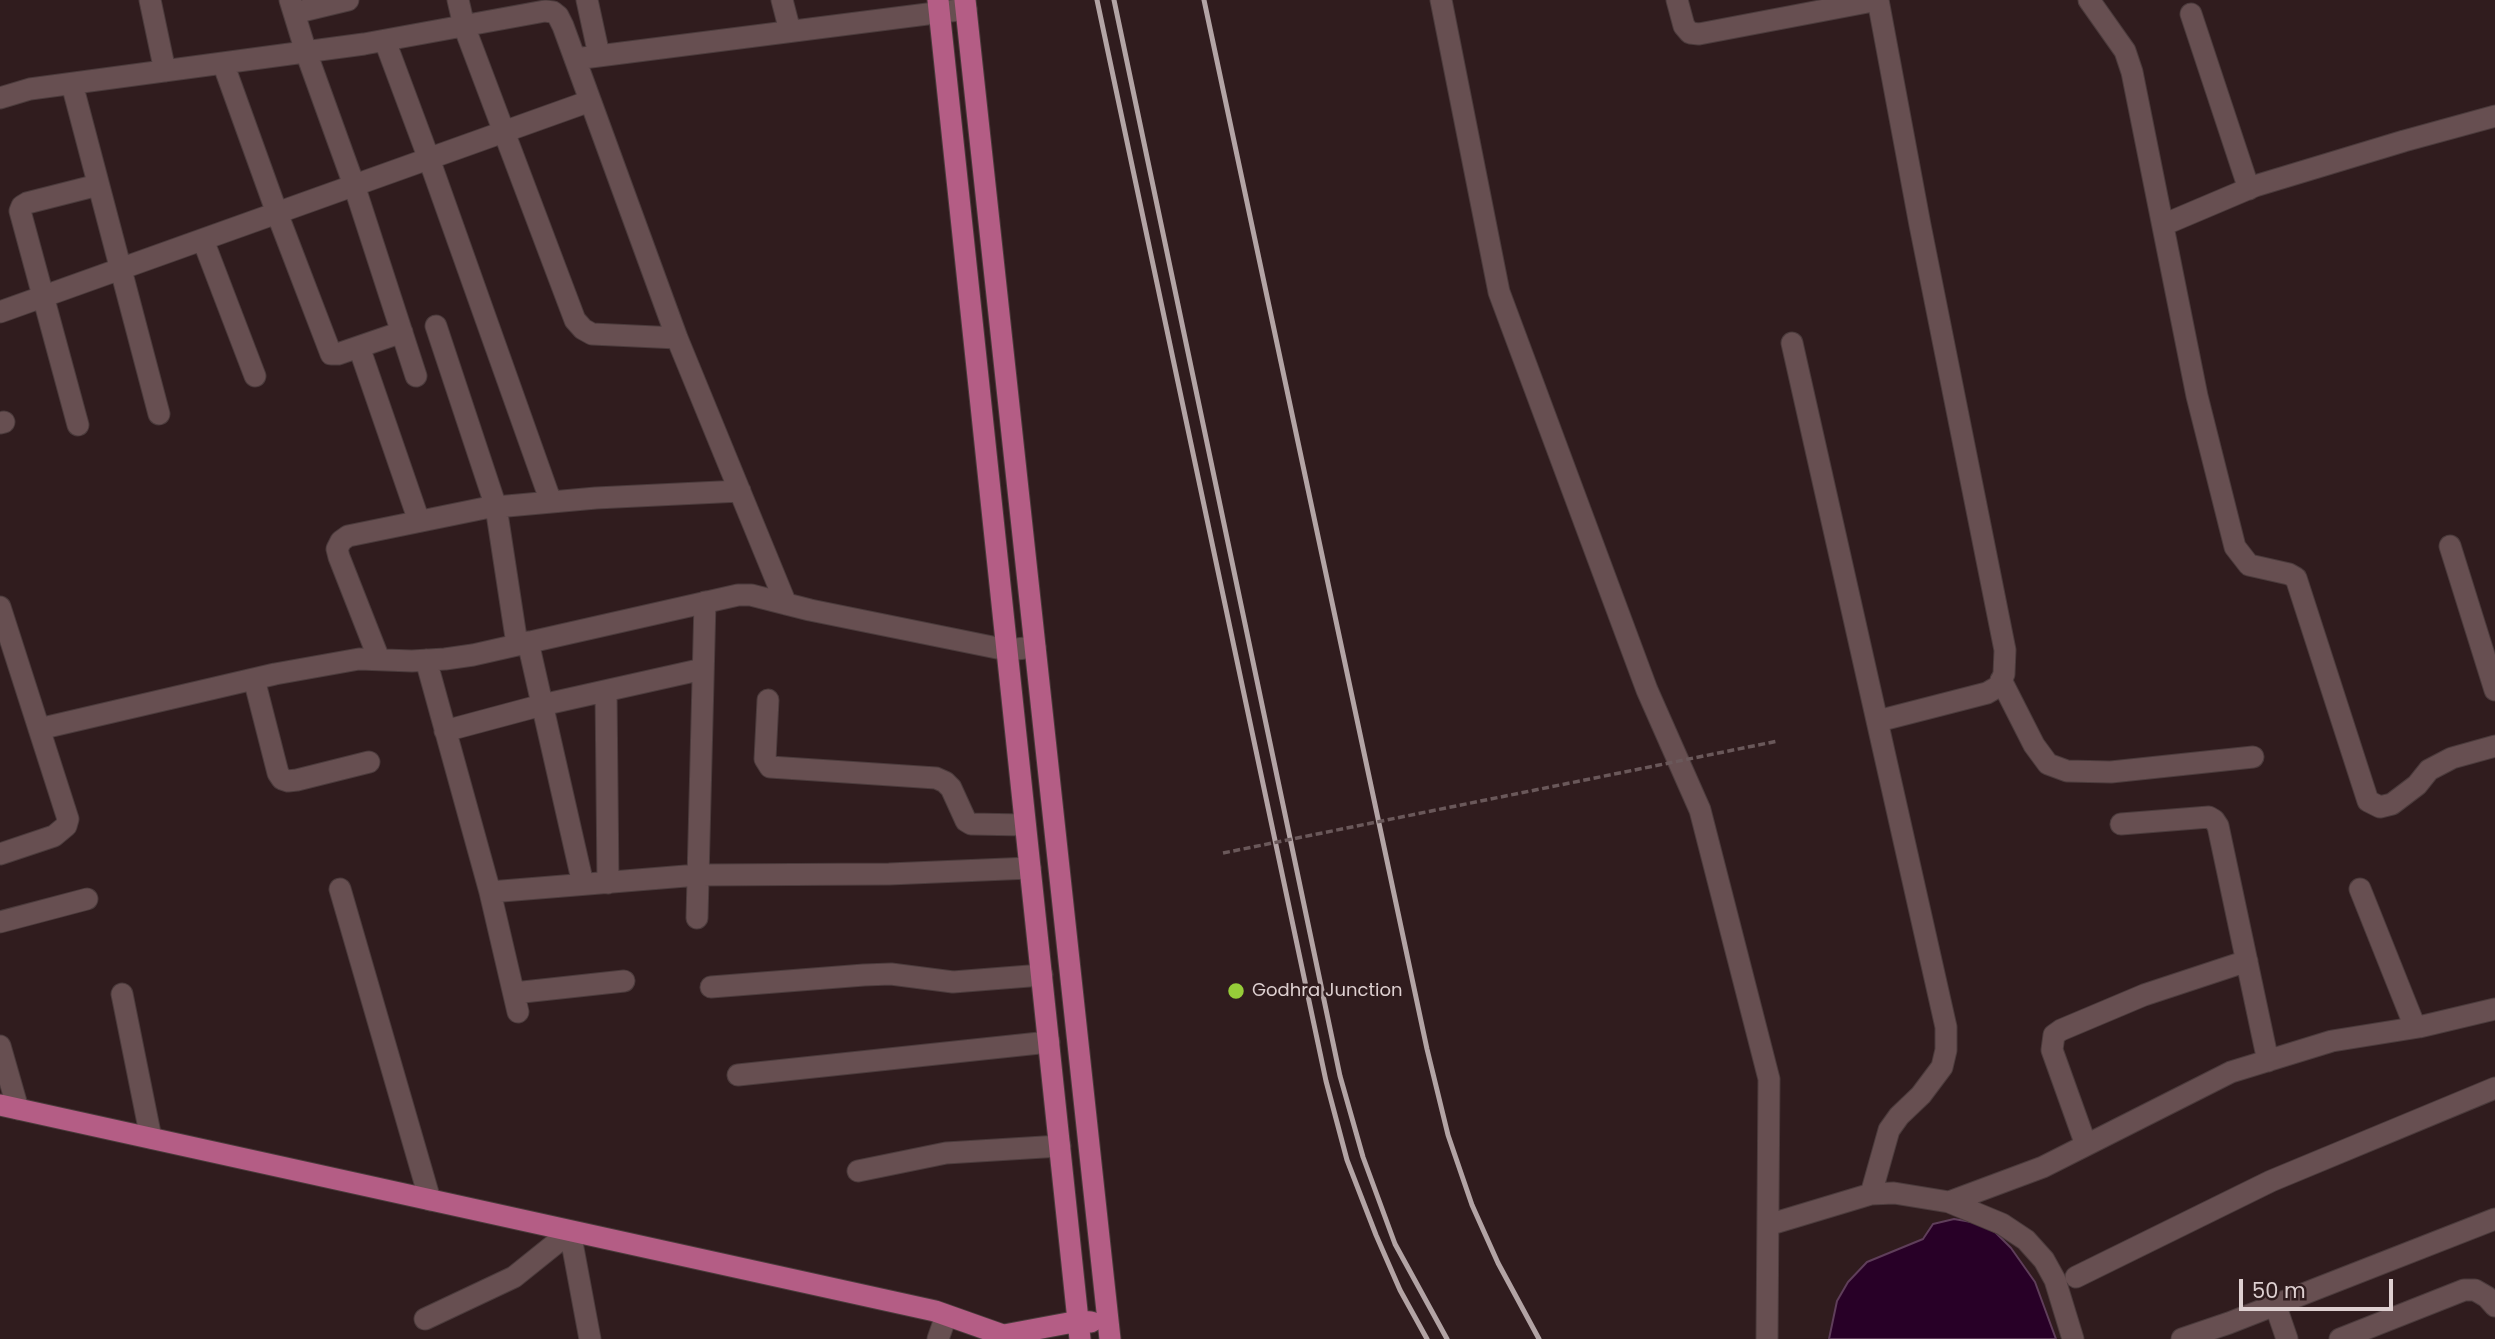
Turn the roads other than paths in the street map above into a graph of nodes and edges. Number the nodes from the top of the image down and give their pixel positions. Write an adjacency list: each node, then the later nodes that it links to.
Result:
1 (150, 0): 21 (street)
2 (348, 0): 12 (street)
3 (458, 0): 14 (street)
4 (587, 0): 18 (street)
5 (782, 0): 15 (street)
6 (1441, 0): 106 (street)
7 (1677, 0): 8 (street)
8 (1878, 0): 61 (street)
9 (2089, 0): 32 (street)
10 (966, 5): 11 (street); 55 (main road)
11 (938, 6): 15 (street); 56 (main road)
12 (292, 7): 17 (street)
13 (2191, 14): 30 (street)
14 (464, 26): 16 (street); 19 (street); 26 (street)
15 (790, 31): 18 (street)
16 (385, 41): 17 (street); 27 (street)
17 (306, 52): 20 (street); 29 (street)
18 (599, 55): 19 (street)
19 (575, 59): 24 (street)
20 (223, 63): 21 (street); 31 (street)
21 (165, 71): 22 (street)
22 (72, 84): 23 (street); 28 (street)
23 (3, 91)
24 (590, 101): 26 (street); 39 (street)
25 (2495, 116): 30 (street)
26 (504, 133): 27 (street); 39 (street)
27 (429, 159): 29 (street); 47 (street)
28 (98, 185): 34 (street); 35 (street)
29 (355, 185): 31 (street); 38 (street)
30 (2249, 189): 32 (street)
31 (277, 213): 33 (street); 41 (street)
32 (2163, 225): 69 (street)
33 (202, 240): 34 (street); 42 (street)
34 (120, 270): 35 (street); 44 (street)
35 (44, 297): 36 (street); 45 (street)
36 (0, 312)
37 (436, 326): 48 (street)
38 (402, 332): 41 (street); 43 (street)
39 (677, 338): 46 (street)
40 (1793, 343): 66 (street)
41 (359, 347): 49 (street)
42 (255, 376)
43 (416, 376)
44 (159, 414)
45 (78, 425)
46 (740, 491): 47 (street); 52 (street)
47 (551, 502): 48 (street)
48 (496, 507): 49 (street); 54 (street)
49 (419, 522): 57 (street)
50 (2451, 546): 62 (street)
51 (705, 602): 52 (street); 54 (street); 59 (street)
52 (786, 604): 56 (street)
53 (0, 607): 67 (street)
54 (523, 643): 58 (street); 65 (street)
55 (1035, 647): 56 (street); 114 (main road)
56 (1007, 650): 73 (main road)
57 (379, 659): 58 (street); 60 (street)
58 (426, 660): 68 (street)
59 (703, 669): 63 (street); 76 (street)
60 (254, 679): 67 (street); 71 (street)
61 (2001, 680): 66 (street); 70 (street)
62 (2495, 690)
63 (606, 691): 65 (street); 77 (street)
64 (768, 700): 73 (street)
65 (542, 705): 68 (street); 78 (street)
66 (1878, 721): 102 (street)
67 (39, 729): 74 (street)
68 (445, 731): 81 (street)
69 (2495, 746)
70 (2253, 757)
71 (369, 762)
72 (2121, 824): 85 (street)
73 (1026, 825): 75 (main road)
74 (0, 854)
75 (1030, 868): 76 (street); 86 (main road)
76 (698, 875): 77 (street); 83 (street)
77 (608, 883): 78 (street)
78 (583, 884): 81 (street)
79 (340, 889): 103 (street)
80 (2360, 889): 91 (street)
81 (490, 892): 87 (street)
82 (87, 899): 84 (street)
83 (697, 918)
84 (0, 922)
85 (2247, 961): 94 (street); 99 (street)
86 (1041, 975): 88 (street); 92 (main road)
87 (624, 981)
88 (711, 987)
89 (122, 994): 98 (street)
90 (2494, 1015): 91 (street)
91 (2415, 1027): 94 (street)
92 (1049, 1042): 95 (street); 100 (main road)
93 (0, 1046): 97 (street)
94 (2268, 1061): 99 (street)
95 (738, 1075)
96 (2495, 1088): 108 (street)
97 (9, 1107): 98 (main road)
98 (151, 1138): 103 (main road)
99 (2086, 1145): 104 (street)
100 (1060, 1146): 101 (street); 113 (main road)
101 (858, 1171)
102 (1871, 1195): 104 (street); 106 (street)
103 (430, 1200): 107 (main road)
104 (1949, 1202): 119 (street)
105 (2495, 1219): 109 (street)
106 (1768, 1225): 118 (street)
107 (570, 1233): 111 (main road); 112 (street); 116 (street)
108 (2076, 1277)
109 (2275, 1304): 120 (street); 121 (street)
110 (2495, 1306): 122 (street)
111 (946, 1315): 115 (main road); 117 (street)
112 (425, 1319)
113 (1079, 1330): 114 (main road); 115 (main road)
114 (1108, 1331)
115 (1009, 1337)
116 (590, 1339)
117 (938, 1339)
118 (1767, 1339)
119 (2073, 1339)
120 (2182, 1339)
121 (2287, 1339)
122 (2340, 1339)

